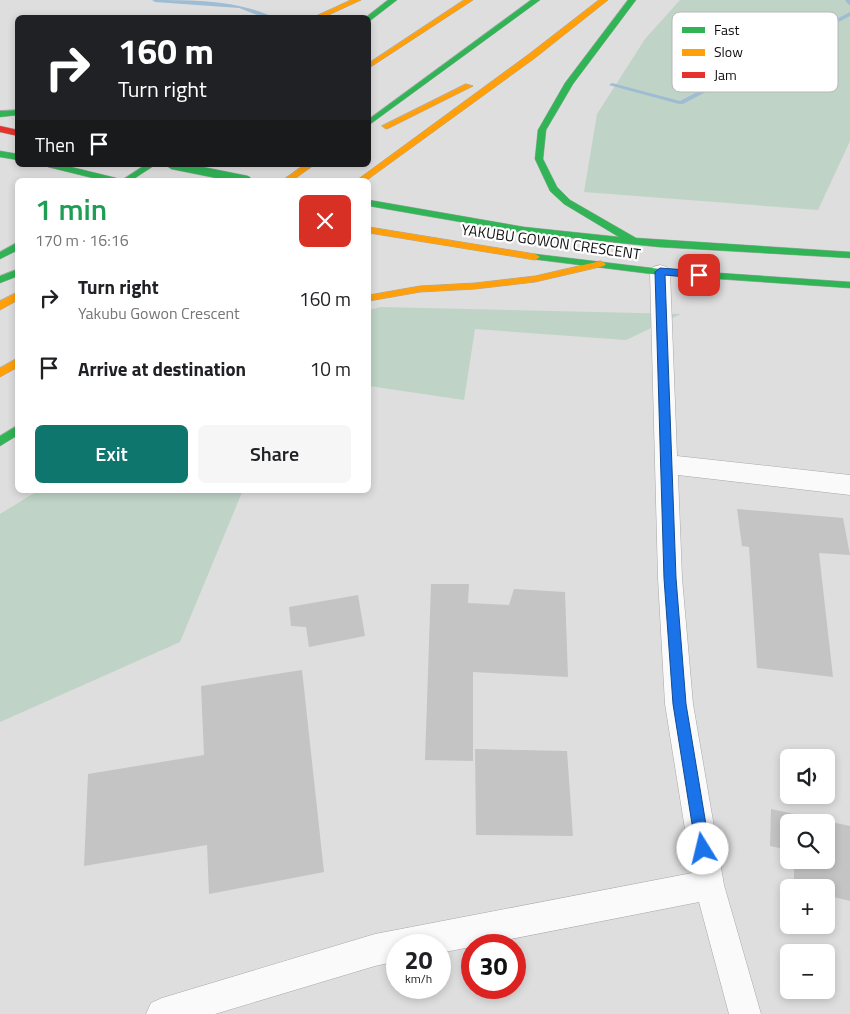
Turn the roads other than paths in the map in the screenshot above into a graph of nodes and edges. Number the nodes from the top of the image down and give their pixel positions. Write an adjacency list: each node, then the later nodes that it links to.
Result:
1 (357, 0): 7 (main road)
2 (393, 0): 8 (main road)
3 (469, 0): 10 (main road)
4 (536, 0): 13 (main road)
5 (604, 0): 9 (main road)
6 (632, 0): 32 (main road)
7 (322, 15)
8 (371, 16)
9 (532, 56): 16 (main road); 29 (main road)
10 (371, 65)
11 (15, 112): 12 (main road)
12 (0, 114)
13 (371, 122)
14 (0, 129): 15 (main road)
15 (15, 133)
16 (371, 133)
17 (0, 154): 18 (main road)
18 (15, 157)
19 (59, 167): 24 (main road)
20 (148, 167): 25 (main road)
21 (182, 167): 27 (main road, bridge)
22 (221, 167): 26 (main road)
23 (307, 167): 28 (main road)
24 (104, 178)
25 (129, 178)
26 (203, 178)
27 (237, 178)
28 (291, 178)
29 (364, 178)
30 (371, 202): 32 (main road, YAKUBU GOWON CRESCENT)
31 (371, 230): 36 (main road, YAKUBU GOWON CRESCENT)
32 (633, 241): 34 (main road, YAKUBU GOWON CRESCENT)
33 (15, 247): 35 (main road)
34 (850, 255)
35 (0, 256)
36 (601, 264): 37 (main road, YAKUBU GOWON CRESCENT); 42 (main road)
37 (660, 272): 40 (main road, YAKUBU GOWON CRESCENT); 50 (street)
38 (15, 273): 39 (main road)
39 (0, 280)
40 (850, 285)
41 (15, 297): 43 (main road)
42 (371, 298)
43 (0, 306)
44 (15, 364): 45 (main road)
45 (0, 373)
46 (15, 431): 47 (main road)
47 (0, 442)
48 (15, 442): 49 (main road)
49 (0, 449)
50 (668, 464): 51 (street); 52 (street)
51 (850, 485)
52 (709, 885): 53 (street); 56 (street)
53 (451, 935)
54 (386, 948): 55 (street)
55 (162, 1014)
56 (744, 1014)

